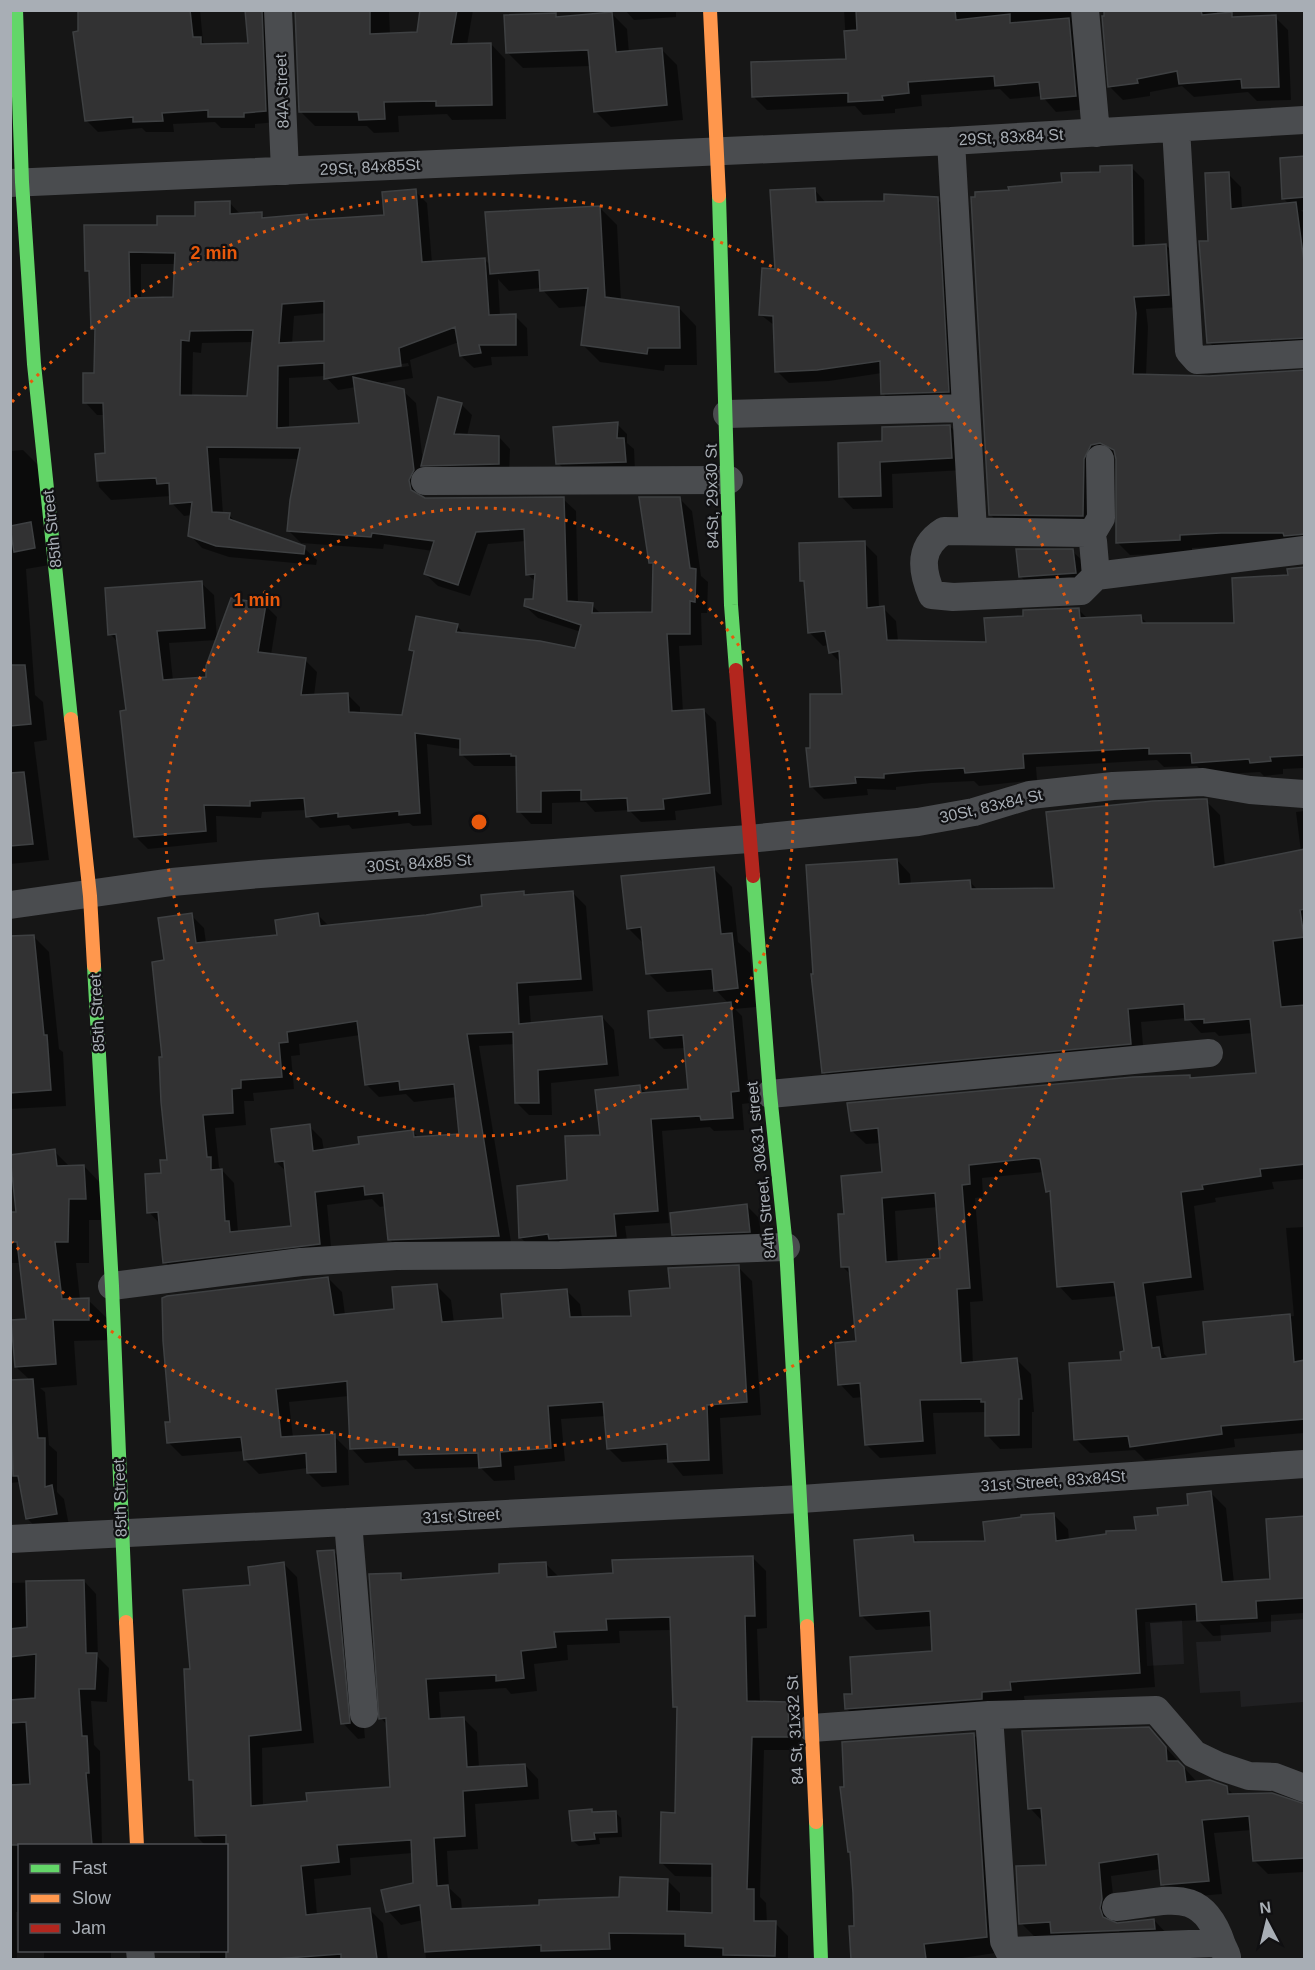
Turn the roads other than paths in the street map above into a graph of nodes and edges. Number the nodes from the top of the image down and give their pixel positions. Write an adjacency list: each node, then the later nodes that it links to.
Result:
1 (16, 10): 11 (main road, 85th Street)
2 (278, 10): 10 (street, 84A Street)
3 (710, 10): 9 (main road, 84St, 29x30 St)
4 (1085, 10): 7 (street)
5 (1305, 120): 6 (street, 29St, 83x84 St)
6 (1176, 128): 7 (street, 29St, 83x84 St); 12 (street)
7 (1096, 132): 8 (street, 29St, 83x84 St)
8 (951, 141): 9 (street, 29St, 83x84 St); 13 (street)
9 (718, 151): 10 (street, 29St, 84x85St); 14 (main road, 84St, 29x30 St)
10 (285, 171): 11 (street, 29St, 84x85St)
11 (16, 183): 24 (main road, 85th Street)
12 (1305, 354)
13 (965, 408): 14 (street); 18 (street)
14 (727, 414): 16 (main road, 84St, 29x30 St)
15 (1100, 459): 19 (street)
16 (729, 480): 17 (street); 23 (main road, 84St, 29x30 St)
17 (425, 482)
18 (973, 531): 19 (street); 21 (street)
19 (1091, 535): 21 (street)
20 (1305, 550): 21 (street)
21 (1096, 576)
22 (1305, 794): 23 (street, 30St, 83x84 St)
23 (749, 839): 24 (street, 30St, 84x85 St); 27 (main road, 84th Street, 30&31 street)
24 (90, 896): 25 (street, 30St, 84x85 St); 29 (main road, 85th Street)
25 (10, 905)
26 (1209, 1053): 27 (street)
27 (770, 1094): 28 (main road, 84th Street, 30&31 street)
28 (786, 1247): 29 (street); 31 (main road, 84th Street, 30&31 street)
29 (112, 1286): 33 (main road, 85th Street)
30 (1305, 1464): 31 (street, 31st Street, 83x84St)
31 (801, 1499): 32 (street, 31st Street); 37 (main road, 84 St, 31x32 St)
32 (348, 1522): 33 (street, 31st Street); 35 (street)
33 (121, 1533): 34 (street, 31st Street); 39 (main road, 85th Street)
34 (10, 1539)
35 (364, 1714)
36 (989, 1715): 37 (street); 38 (street); 41 (street)
37 (812, 1728): 42 (main road, 84 St, 31x32 St)
38 (1305, 1788)
39 (137, 1844)
40 (1116, 1907): 41 (street)
41 (1225, 1953)
42 (821, 1959)

